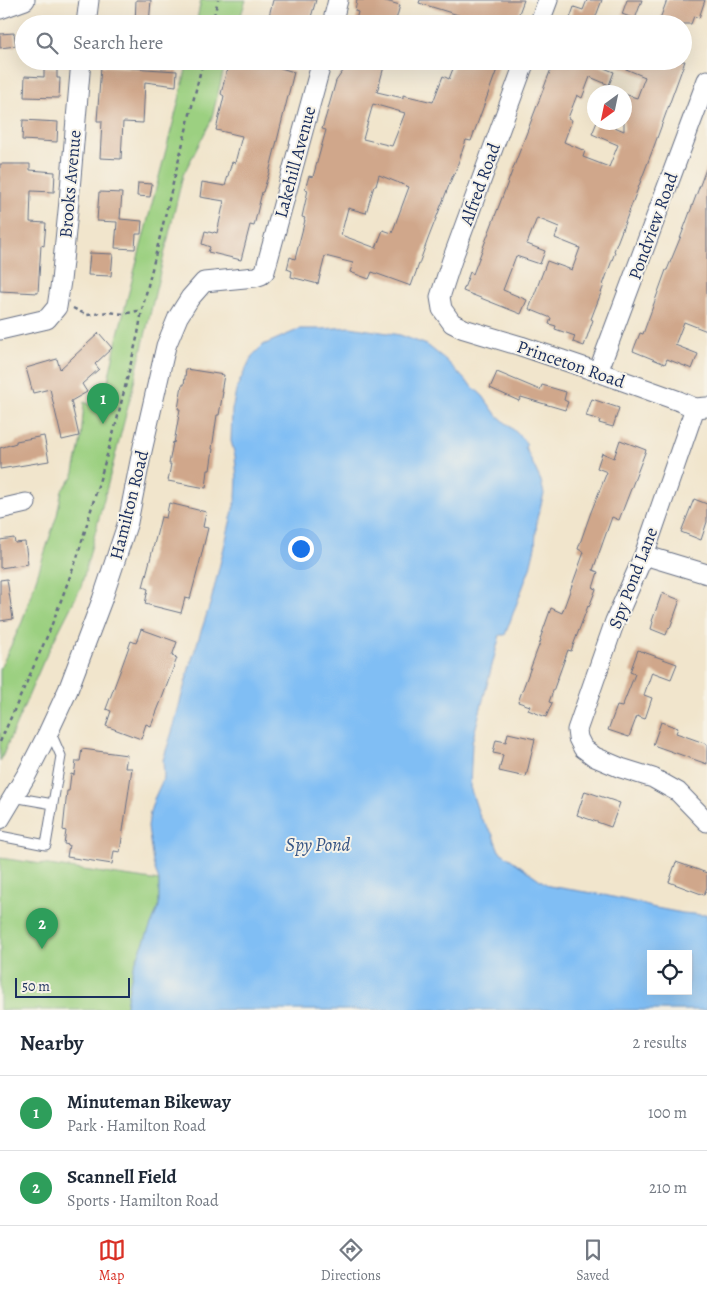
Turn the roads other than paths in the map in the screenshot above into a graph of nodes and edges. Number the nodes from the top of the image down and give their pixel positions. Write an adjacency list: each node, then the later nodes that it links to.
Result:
1 (25, 0): 5 (street)
2 (89, 0): 6 (street)
3 (338, 0): 7 (street)
4 (548, 0): 8 (street)
5 (0, 9)
6 (87, 15)
7 (334, 15)
8 (542, 15)
9 (80, 70): 15 (street, Brooks Avenue)
10 (320, 70): 13 (street, Lakehill Avenue)
11 (522, 70): 14 (street, Alfred Road)
12 (707, 80): 16 (street, Pondview Road)
13 (268, 262): 22 (street, Hamilton Road)
14 (442, 309): 16 (street, Princeton Road)
15 (0, 330)
16 (598, 372): 17 (street, Princeton Road)
17 (701, 407): 20 (street, Spy Pond Lane)
18 (26, 504): 19 (street)
19 (0, 509)
20 (644, 554): 21 (street); 26 (street, Spy Pond Lane)
21 (707, 574)
22 (48, 734): 23 (street, Hamilton Road); 24 (lane)
23 (13, 797): 24 (lane); 25 (street, Hamilton Road)
24 (53, 804): 27 (lane)
25 (0, 818)
26 (707, 822)
27 (0, 836)

